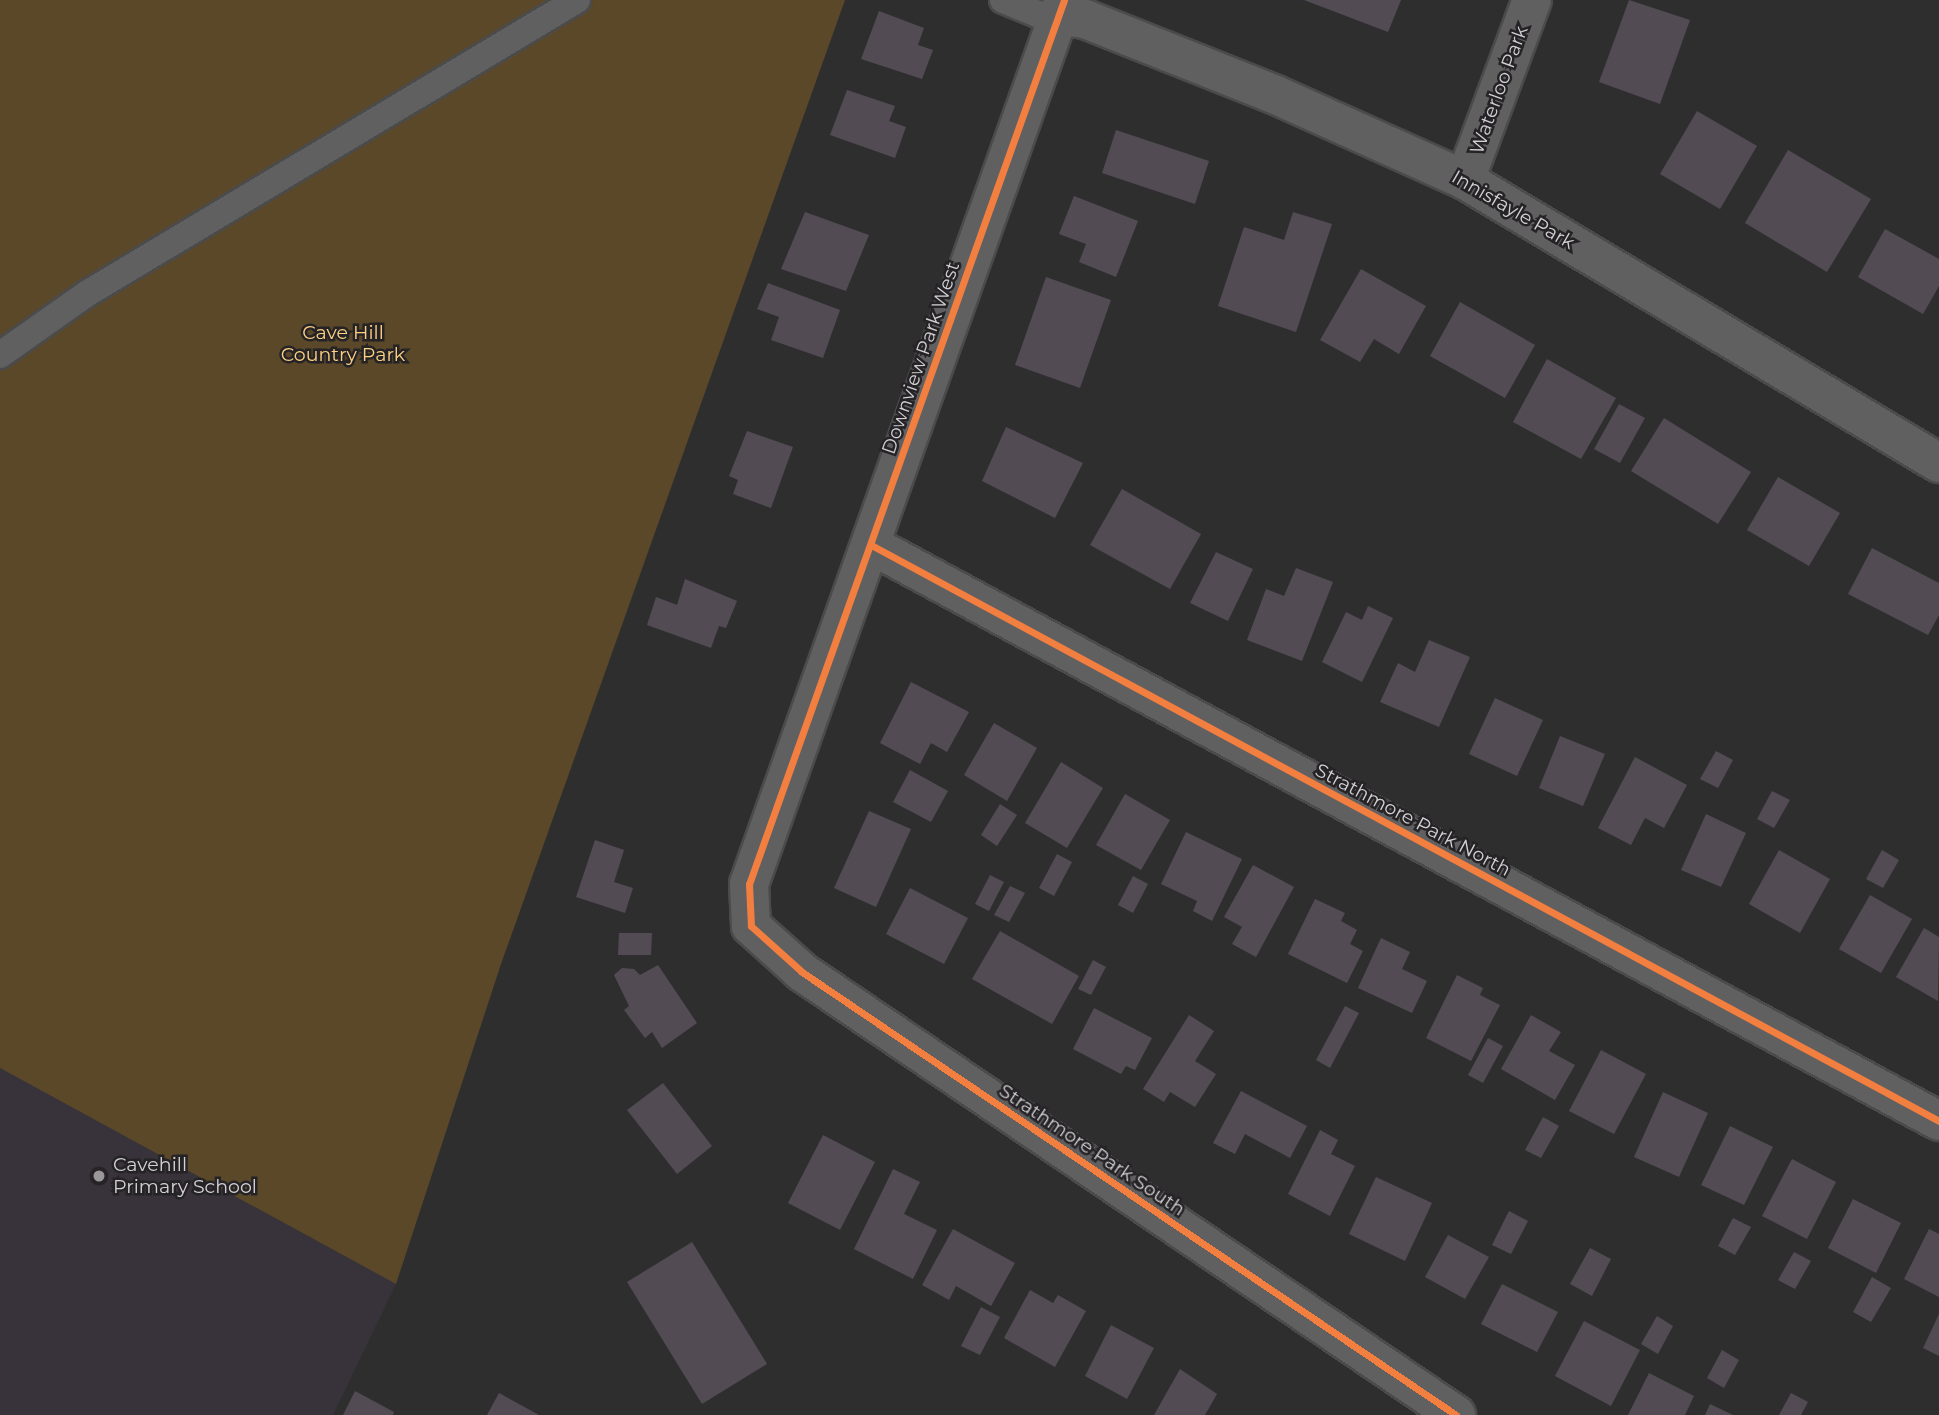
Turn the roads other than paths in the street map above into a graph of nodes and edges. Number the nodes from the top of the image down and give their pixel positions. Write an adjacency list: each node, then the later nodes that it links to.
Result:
1 (577, 0): 6 (lane)
2 (1003, 0): 4 (lane)
3 (1532, 0): 5 (street, Waterloo Park)
4 (1061, 8): 5 (street, Innisfayle Park); 8 (street, Downview Park West)
5 (1465, 180): 7 (street, Innisfayle Park)
6 (0, 355)
7 (1939, 463)
8 (873, 546): 9 (street, Downview Park West); 10 (street, Strathmore Park North)
9 (749, 884): 11 (street, Strathmore Park South)
10 (1939, 1121)
11 (1456, 1415)

